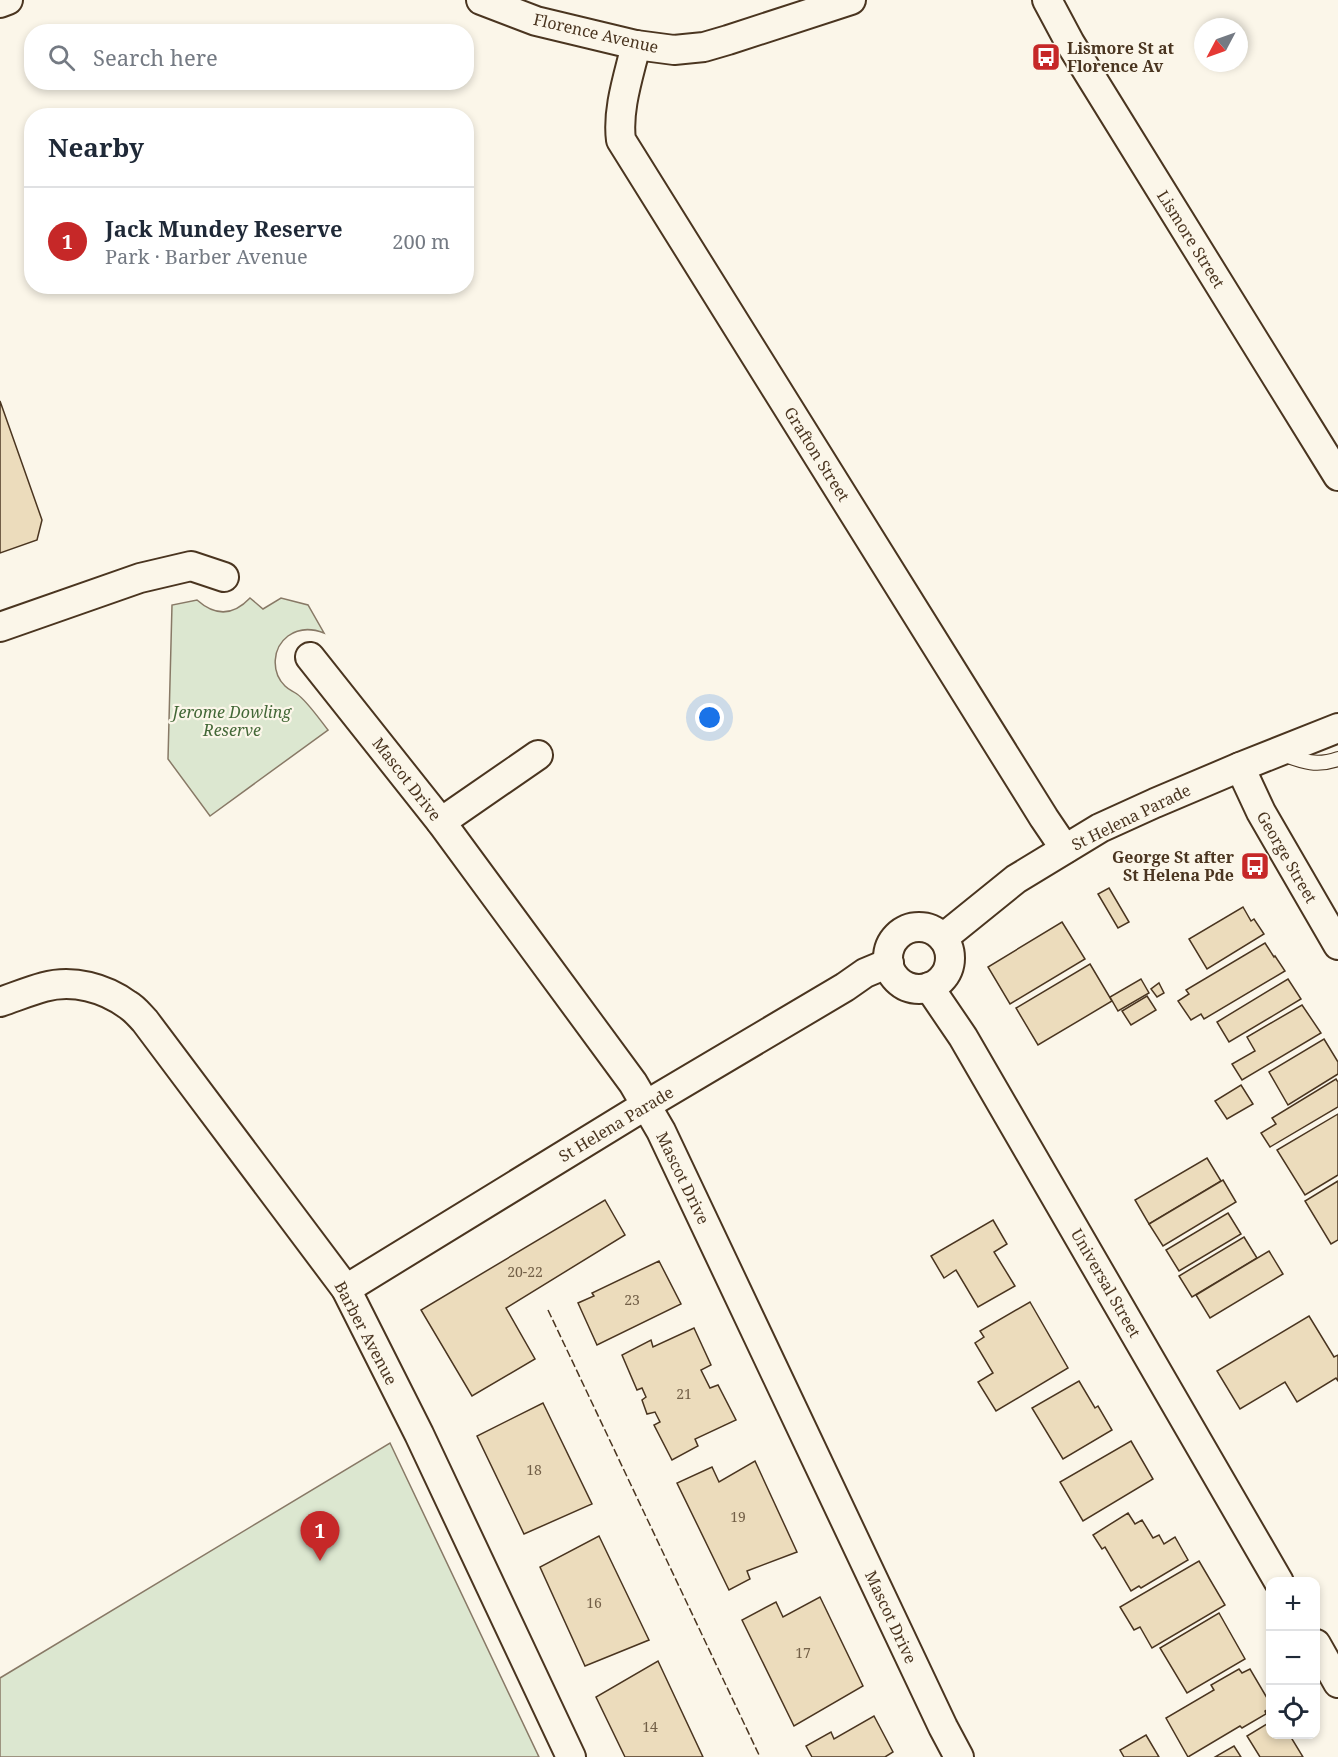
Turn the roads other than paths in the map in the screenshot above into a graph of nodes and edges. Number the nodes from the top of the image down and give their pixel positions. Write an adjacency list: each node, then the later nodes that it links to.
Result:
1 (8, 0): 5 (street)
2 (481, 0): 6 (street, Florence Avenue)
3 (851, 0): 6 (street, Florence Avenue)
4 (1047, 0): 7 (street, Lismore Street)
5 (0, 3)
6 (636, 45): 17 (street, Grafton Street)
7 (1338, 476)
8 (224, 577): 9 (street)
9 (0, 627)
10 (310, 657): 16 (street, Mascot Drive)
11 (1338, 728): 12 (street, St Helena Parade)
12 (1277, 752): 14 (lane); 15 (street, St Helena Parade)
13 (538, 755): 16 (street)
14 (1338, 759)
15 (1240, 767): 17 (street, St Helena Parade); 19 (street, George Street)
16 (441, 822): 23 (street, Mascot Drive)
17 (1065, 849): 18 (street, St Helena Parade)
18 (943, 938): 20 (street); 21 (street)
19 (1338, 945)
20 (889, 963): 21 (street); 23 (street, St Helena Parade)
21 (929, 987): 25 (street, Universal Street)
22 (0, 1002): 24 (street, Barber Avenue)
23 (646, 1105): 24 (street, St Helena Parade); 29 (street, Mascot Drive)
24 (346, 1289): 28 (street, Barber Avenue)
25 (1277, 1577)
26 (1320, 1651): 27 (street)
27 (1338, 1683)
28 (571, 1757)
29 (958, 1757)

